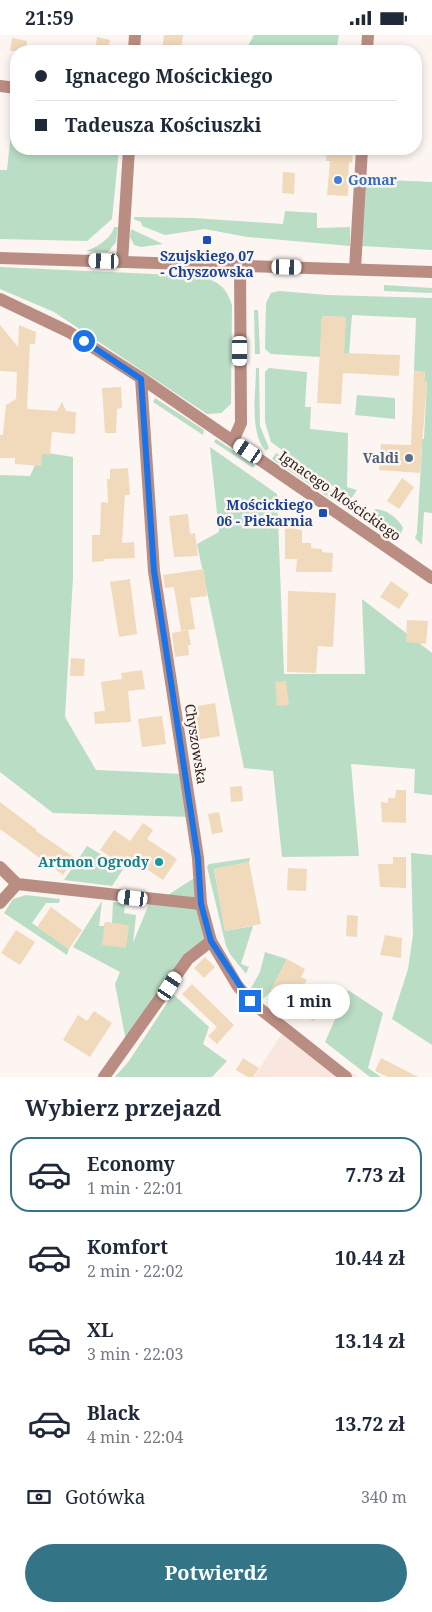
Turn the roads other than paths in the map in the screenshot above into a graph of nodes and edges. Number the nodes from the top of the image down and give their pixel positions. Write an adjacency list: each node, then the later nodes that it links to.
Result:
1 (129, 155): 4 (street)
2 (362, 155): 6 (street)
3 (0, 258): 4 (street)
4 (122, 262): 5 (street)
5 (240, 265): 6 (street); 10 (street)
6 (355, 269): 7 (street)
7 (432, 272)
8 (0, 299): 9 (street, Ignacego Mościckiego)
9 (141, 379): 10 (street, Ignacego Mościckiego); 15 (street, Chyszowska)
10 (233, 441): 11 (street, Ignacego Mościckiego)
11 (432, 578)
12 (0, 867): 13 (street)
13 (17, 884): 14 (street); 15 (street)
14 (0, 903)
15 (201, 904): 16 (street, Chyszowska)
16 (211, 941): 17 (street); 18 (street, Chyszowska)
17 (104, 1077)
18 (346, 1077)

